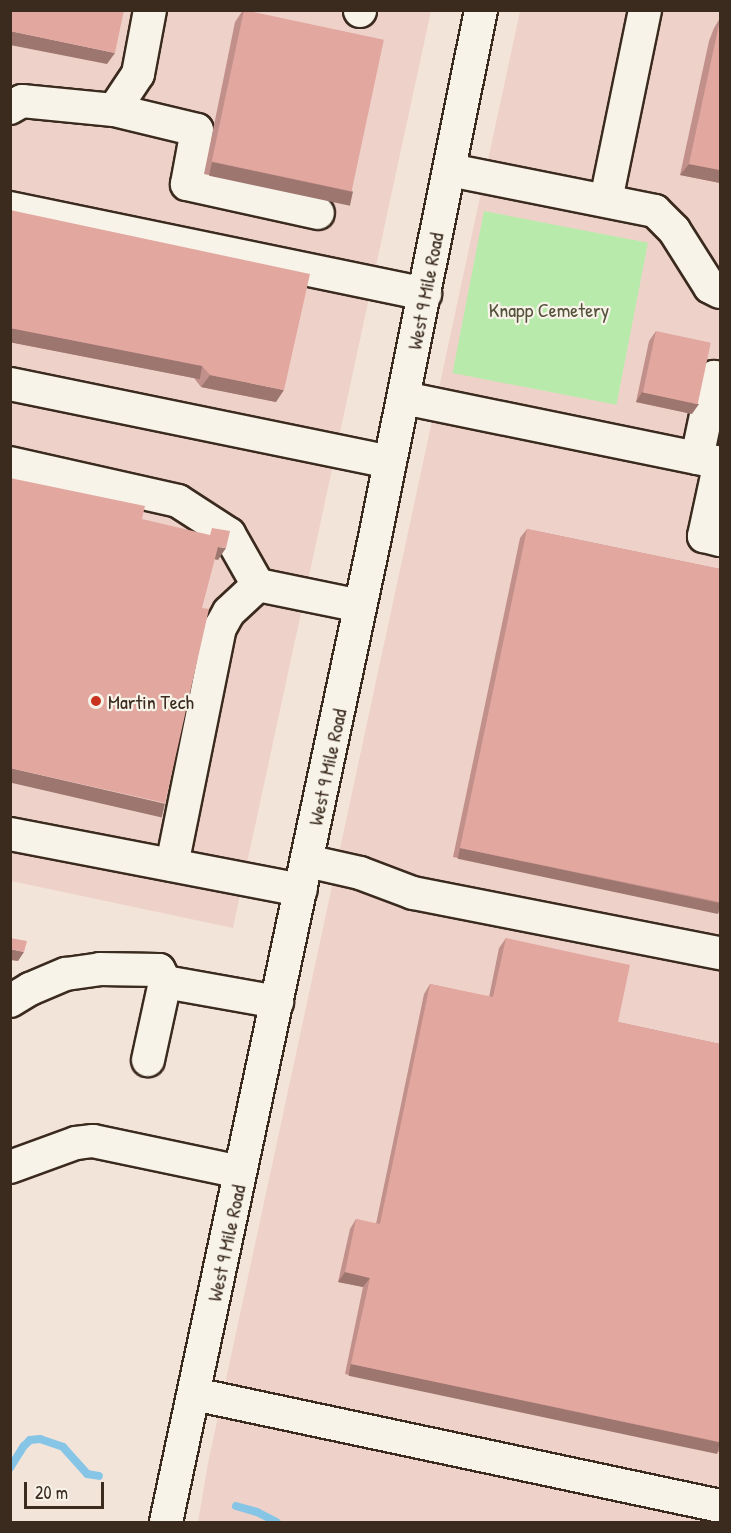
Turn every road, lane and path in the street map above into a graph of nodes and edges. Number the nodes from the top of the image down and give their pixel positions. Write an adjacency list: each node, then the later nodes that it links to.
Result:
1 (150, 10): 5 (street)
2 (481, 10): 6 (street, West 9 Mile Road)
3 (645, 10): 7 (street)
4 (10, 108): 5 (street)
5 (114, 110): 9 (street)
6 (450, 170): 7 (street); 11 (street, West 9 Mile Road)
7 (606, 200): 10 (street)
8 (10, 208): 11 (street)
9 (318, 213)
10 (720, 292)
11 (424, 294): 14 (street, West 9 Mile Road)
12 (720, 378): 15 (street)
13 (10, 384): 16 (street)
14 (404, 398): 15 (street); 16 (street, West 9 Mile Road)
15 (712, 461): 18 (street)
16 (390, 462): 20 (street, West 9 Mile Road)
17 (10, 463): 19 (street)
18 (720, 540)
19 (258, 585): 20 (street); 22 (street)
20 (360, 606): 23 (street, West 9 Mile Road)
21 (10, 834): 22 (street)
22 (172, 865): 23 (street)
23 (304, 875): 24 (street); 27 (street, West 9 Mile Road)
24 (720, 953)
25 (165, 982): 26 (street); 27 (street); 28 (street)
26 (10, 1001)
27 (277, 1002): 30 (street, West 9 Mile Road)
28 (148, 1060)
29 (10, 1167): 30 (street)
30 (240, 1172): 31 (street, West 9 Mile Road)
31 (194, 1394): 32 (street); 33 (street, West 9 Mile Road)
32 (720, 1506)
33 (166, 1522)

